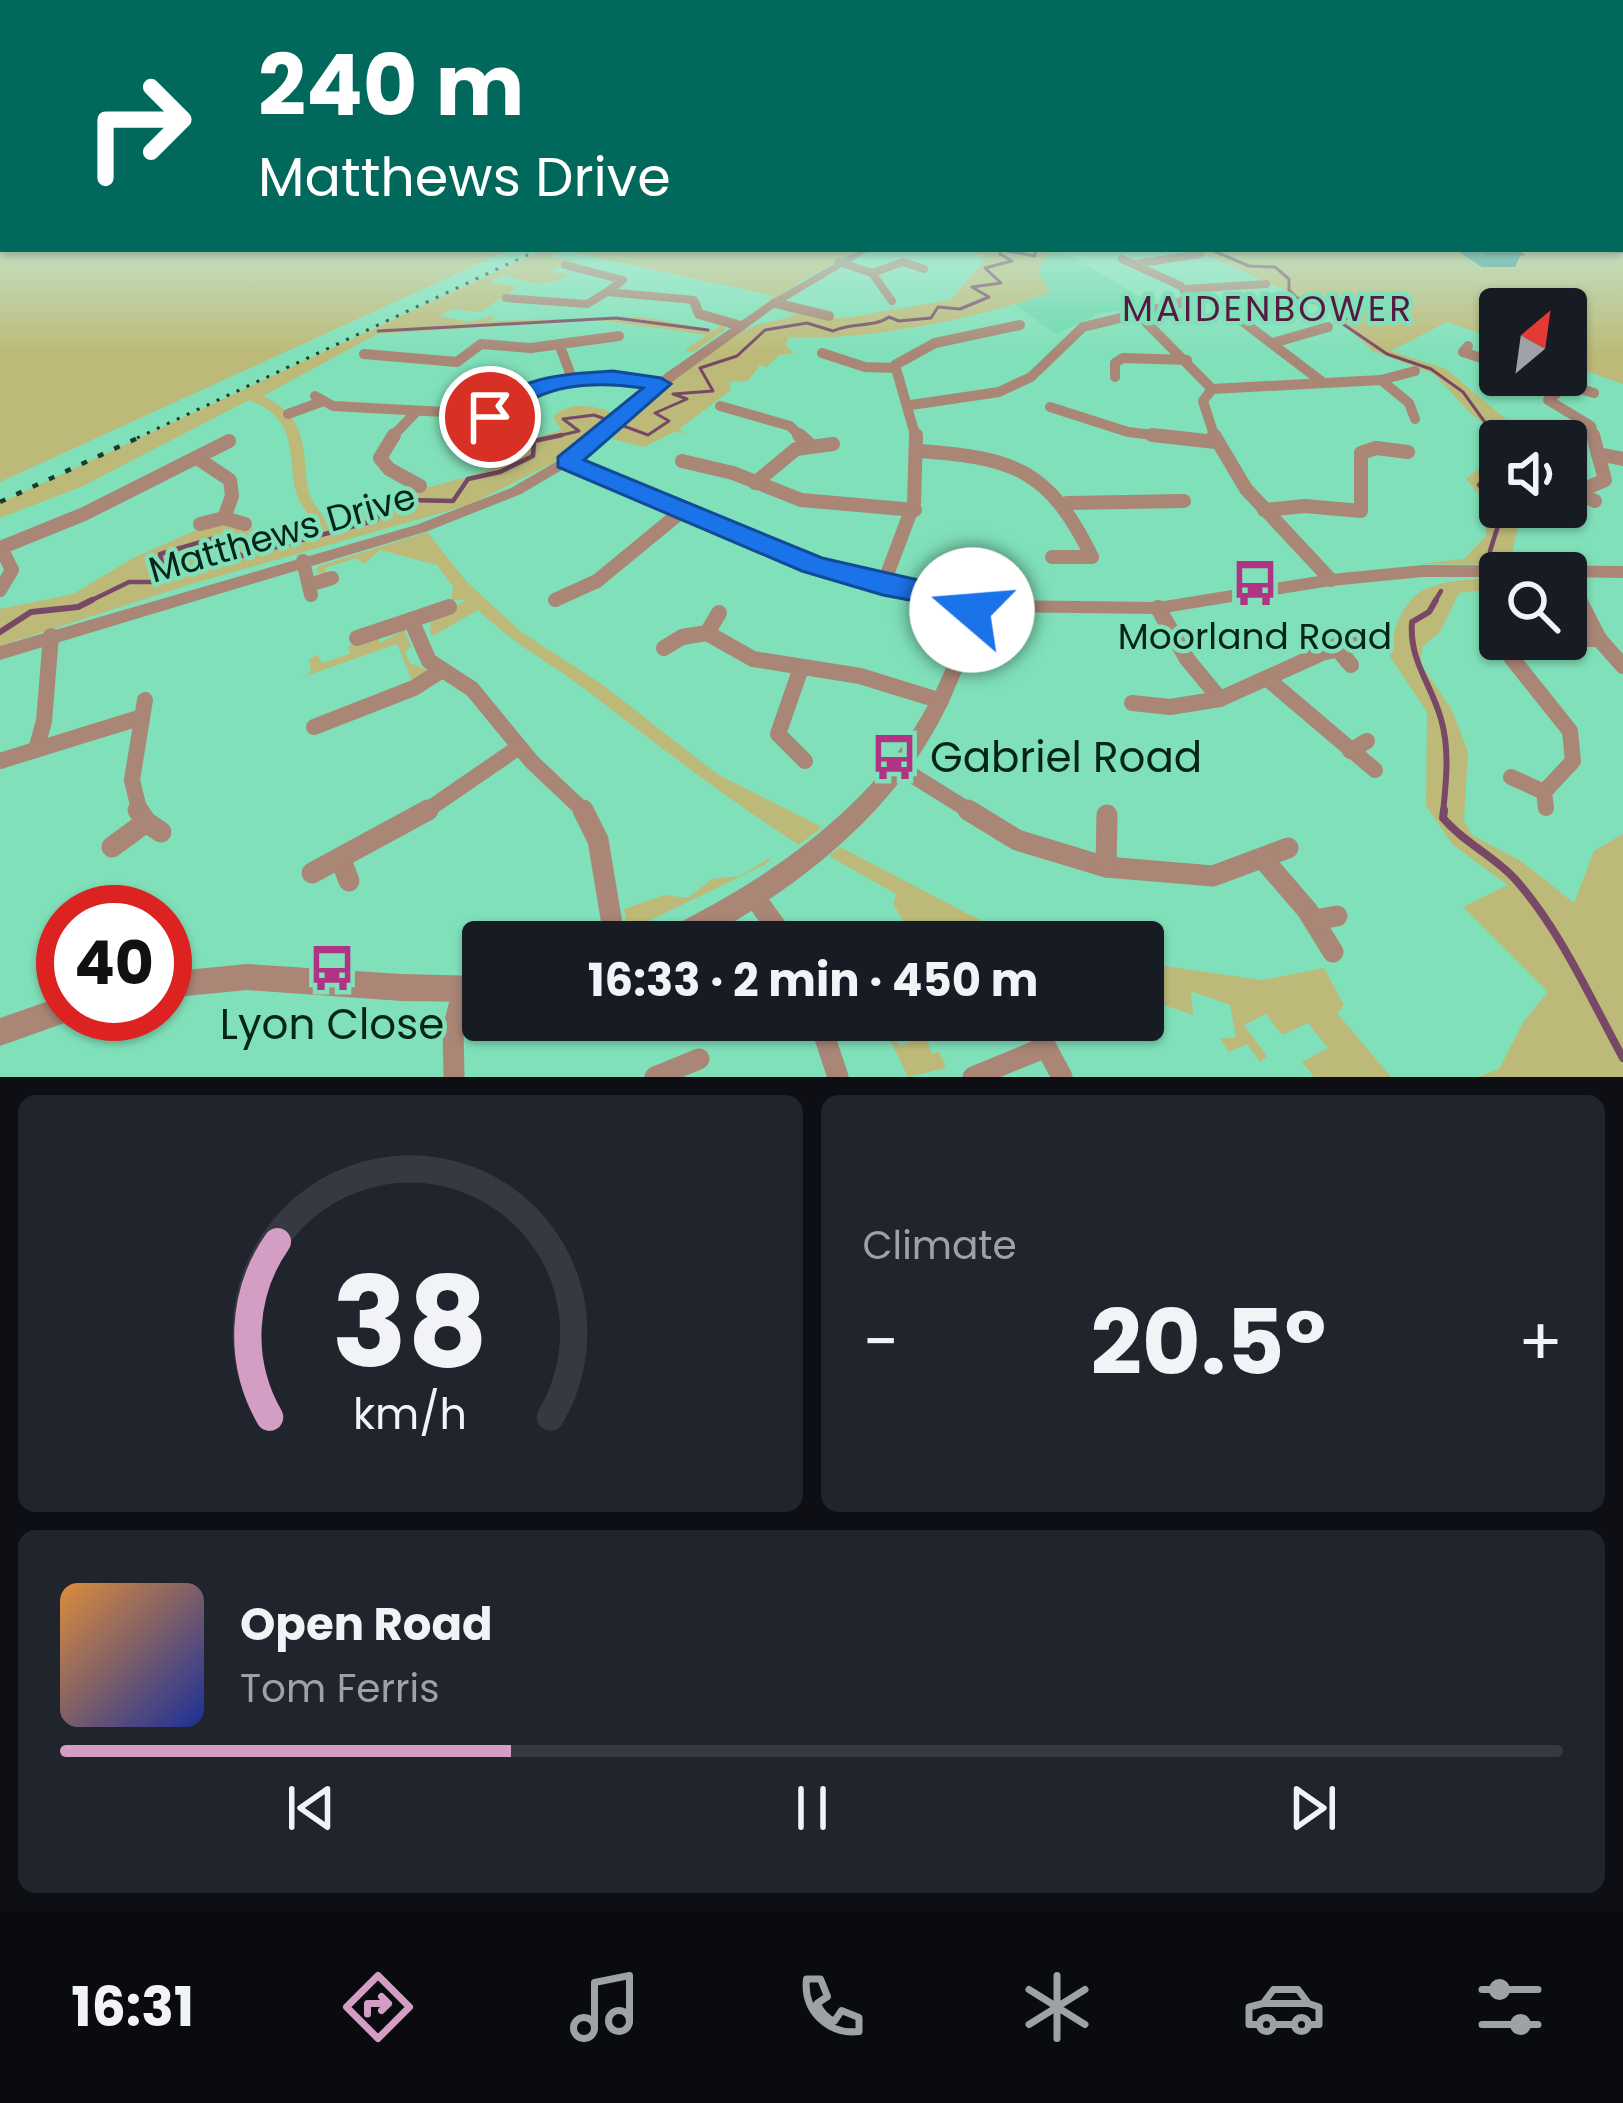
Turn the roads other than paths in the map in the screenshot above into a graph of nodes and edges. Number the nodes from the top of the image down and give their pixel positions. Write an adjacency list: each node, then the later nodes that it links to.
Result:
1 (860, 252): 4 (street, Matthews Drive)
2 (1200, 254): 5 (street)
3 (1122, 259): 5 (street)
4 (839, 262): 8 (street); 14 (street, Matthews Drive)
5 (1135, 264): 11 (street)
6 (569, 268): 12 (street)
7 (924, 269): 8 (street)
8 (872, 273): 13 (street)
9 (526, 287): 12 (street)
10 (1258, 288): 11 (street)
11 (1185, 289): 17 (street)
12 (607, 292): 20 (street)
13 (892, 296)
14 (774, 303): 16 (street); 20 (street, Matthews Drive)
15 (1225, 308): 19 (street)
16 (822, 312)
17 (1137, 313): 32 (street); 46 (street)
18 (1257, 319): 19 (street)
19 (1238, 320): 25 (street)
20 (741, 326): 41 (street, Matthews Drive)
21 (1306, 326): 25 (street)
22 (1014, 329): 34 (street)
23 (493, 333): 26 (street)
24 (619, 336): 27 (street)
25 (1273, 343): 40 (street)
26 (481, 344): 27 (street); 33 (street)
27 (559, 344): 38 (street)
28 (1462, 351): 31 (street)
29 (822, 352): 34 (street)
30 (364, 353): 33 (street)
31 (1479, 357)
32 (1187, 361): 37 (street); 42 (street)
33 (457, 362): 35 (street)
34 (895, 368): 46 (street)
35 (446, 371)
36 (1415, 371): 39 (street)
37 (1115, 377)
38 (572, 379): 41 (street); 52 (street)
39 (1381, 380): 40 (street); 51 (street)
40 (1321, 381): 42 (street)
41 (661, 384): 63 (street, Matthews Drive)
42 (1212, 389): 56 (street)
43 (1587, 391): 44 (street)
44 (1594, 393)
45 (1553, 396): 60 (street)
46 (911, 405): 58 (street)
47 (719, 406): 55 (street)
48 (1050, 406): 56 (street)
49 (416, 412): 50 (street); 52 (street); 66 (street)
50 (288, 414)
51 (1433, 414)
52 (490, 417): 53 (street)
53 (506, 423)
54 (229, 441): 61 (street)
55 (808, 442): 57 (street); 65 (street)
56 (1216, 442): 73 (street)
57 (832, 444)
58 (920, 451): 71 (street); 72 (street)
59 (1408, 452): 73 (street)
60 (1598, 454): 62 (street); 67 (street)
61 (197, 458): 75 (street); 78 (street)
62 (1623, 459)
63 (567, 462): 74 (street); 82 (street, Matthews Drive)
64 (689, 468): 65 (street)
65 (755, 483): 72 (street)
66 (411, 486)
67 (1587, 487)
68 (1587, 500): 70 (street)
69 (1184, 501): 71 (street)
70 (1595, 502)
71 (1067, 503): 80 (street)
72 (915, 510): 88 (street)
73 (1264, 510): 87 (street)
74 (682, 512): 88 (street); 90 (street)
75 (224, 518): 76 (street); 77 (street)
76 (200, 524)
77 (245, 524)
78 (0, 548): 89 (street)
79 (1052, 557): 80 (street)
80 (1092, 557): 81 (street)
81 (1109, 557)
82 (303, 561): 86 (street); 98 (street, Matthews Drive)
83 (1623, 572): 85 (street)
84 (1479, 573): 87 (street)
85 (1587, 574)
86 (332, 578)
87 (1331, 580): 93 (street)
88 (883, 585): 91 (street)
89 (0, 590)
90 (555, 600)
91 (974, 602): 93 (street); 113 (street)
92 (449, 607): 96 (street)
93 (1157, 608): 112 (street)
94 (719, 613): 97 (street)
95 (1587, 613): 101 (street)
96 (410, 620): 99 (street); 110 (street)
97 (706, 633): 104 (street); 109 (street)
98 (50, 636): 105 (street, Matthews Drive); 117 (street)
99 (356, 638)
100 (1587, 640): 101 (street)
101 (1599, 640): 108 (street)
102 (1359, 644): 103 (street)
103 (1335, 646): 107 (street); 111 (street)
104 (664, 648)
105 (0, 653)
106 (1515, 660): 122 (street)
107 (1351, 665)
108 (1623, 666)
109 (801, 668): 113 (street); 119 (street)
110 (442, 670): 115 (street); 116 (street)
111 (1270, 681): 112 (street); 121 (street)
112 (1220, 699): 114 (street)
113 (941, 701): 120 (street)
114 (1132, 703)
115 (314, 727)
116 (519, 747): 126 (street); 134 (street)
117 (36, 750): 118 (street); 124 (street)
118 (0, 761)
119 (805, 761)
120 (899, 767): 128 (street); 131 (street)
121 (1376, 770)
122 (1510, 777)
123 (1107, 814): 128 (street)
124 (112, 847)
125 (1288, 848): 127 (street)
126 (341, 860): 129 (street); 130 (street)
127 (1264, 860): 128 (street); 133 (street)
128 (1106, 866)
129 (312, 873)
130 (349, 881)
131 (753, 895): 135 (street); 136 (street)
132 (1337, 916): 133 (street)
133 (1314, 920): 137 (street)
134 (611, 921)
135 (705, 921)
136 (772, 921)
137 (1333, 952)
138 (192, 982): 139 (street)
139 (462, 989)
140 (462, 1011): 147 (street)
141 (36, 1019): 142 (street)
142 (0, 1032)
143 (826, 1041): 149 (street)
144 (1043, 1041): 145 (street)
145 (1046, 1047): 150 (street); 151 (street)
146 (698, 1059): 148 (street)
147 (454, 1077)
148 (655, 1077)
149 (838, 1077)
150 (973, 1077)
151 (1062, 1077)

